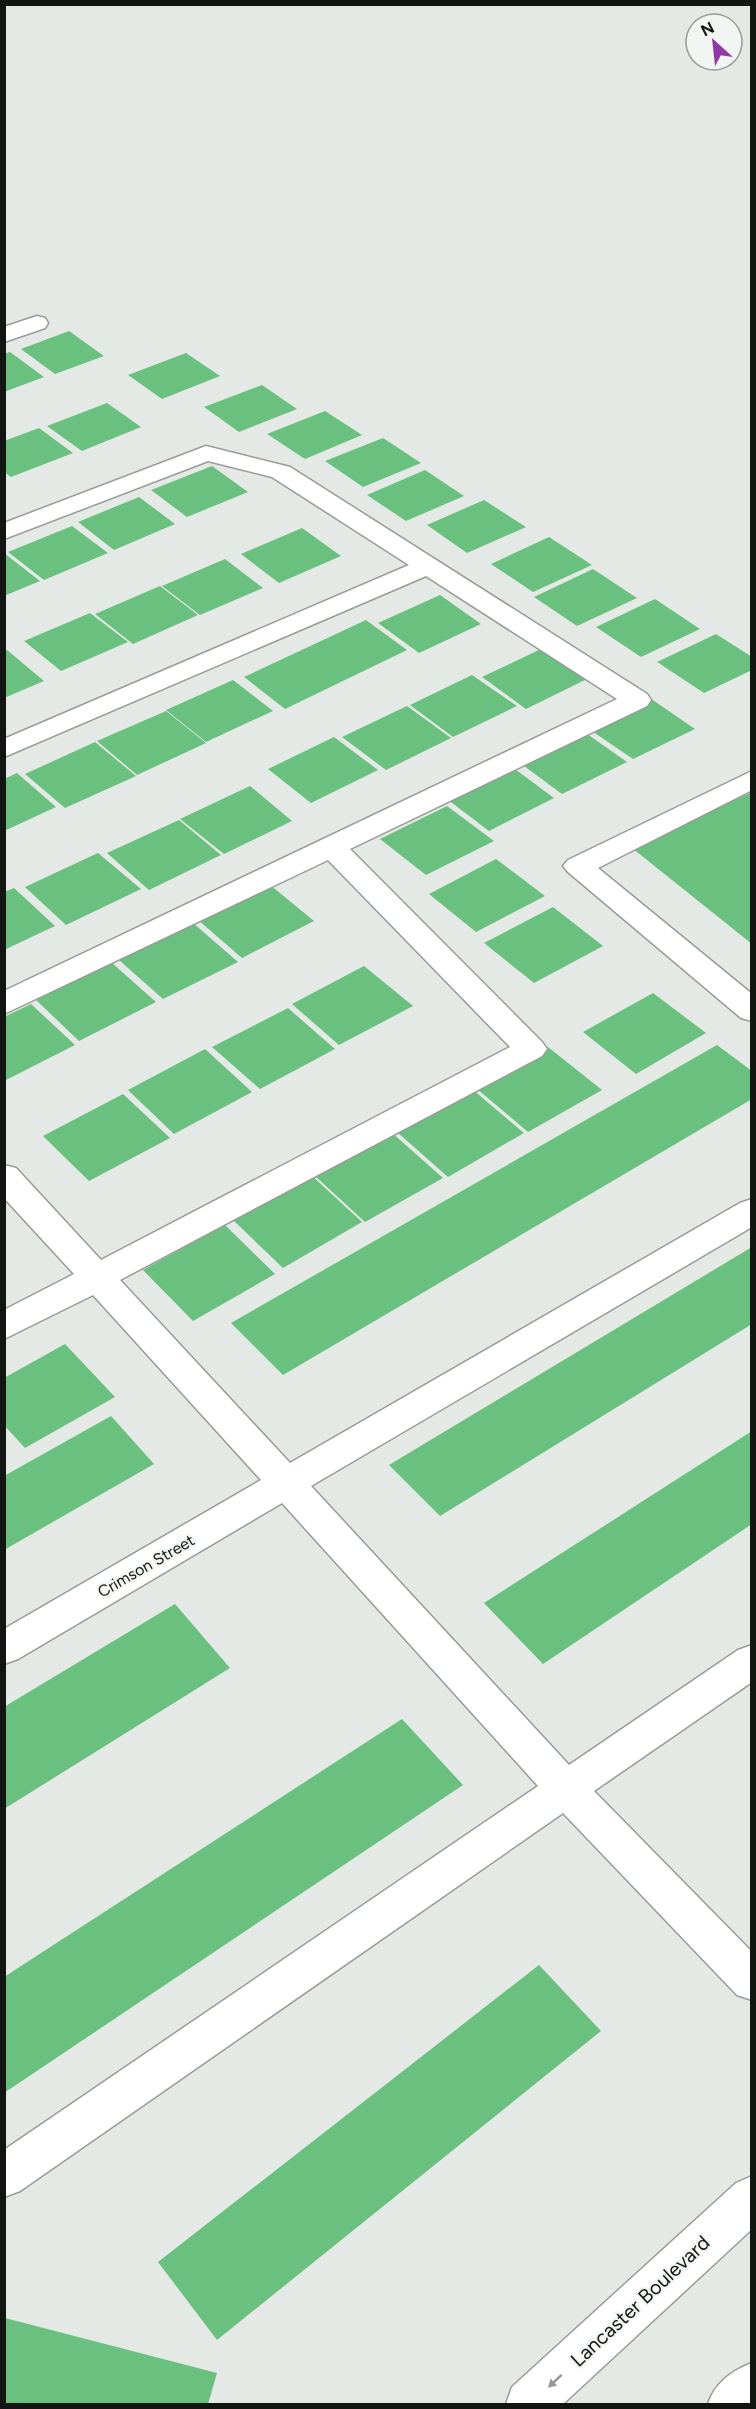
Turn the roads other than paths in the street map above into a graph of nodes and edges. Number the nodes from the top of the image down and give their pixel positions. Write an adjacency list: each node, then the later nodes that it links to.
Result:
1 (38, 324): 2 (street)
2 (4, 335)
3 (4, 532): 4 (street)
4 (429, 566): 5 (street); 7 (street)
5 (4, 749)
6 (752, 779): 9 (street)
7 (332, 847): 8 (street); 12 (street)
8 (4, 1004)
9 (752, 1011)
10 (4, 1176): 12 (street)
11 (752, 1210): 14 (street, Crimson Street)
12 (97, 1277): 13 (street); 14 (street)
13 (4, 1326)
14 (287, 1484): 15 (street, Crimson Street); 17 (street)
15 (4, 1648)
16 (752, 1661): 17 (street)
17 (566, 1789): 18 (street); 19 (street)
18 (752, 1981)
19 (4, 2176)
20 (752, 2198): 22 (street, Lancaster Boulevard, one-way to 22)
21 (752, 2386): 23 (street)
22 (529, 2404)
23 (731, 2404)

